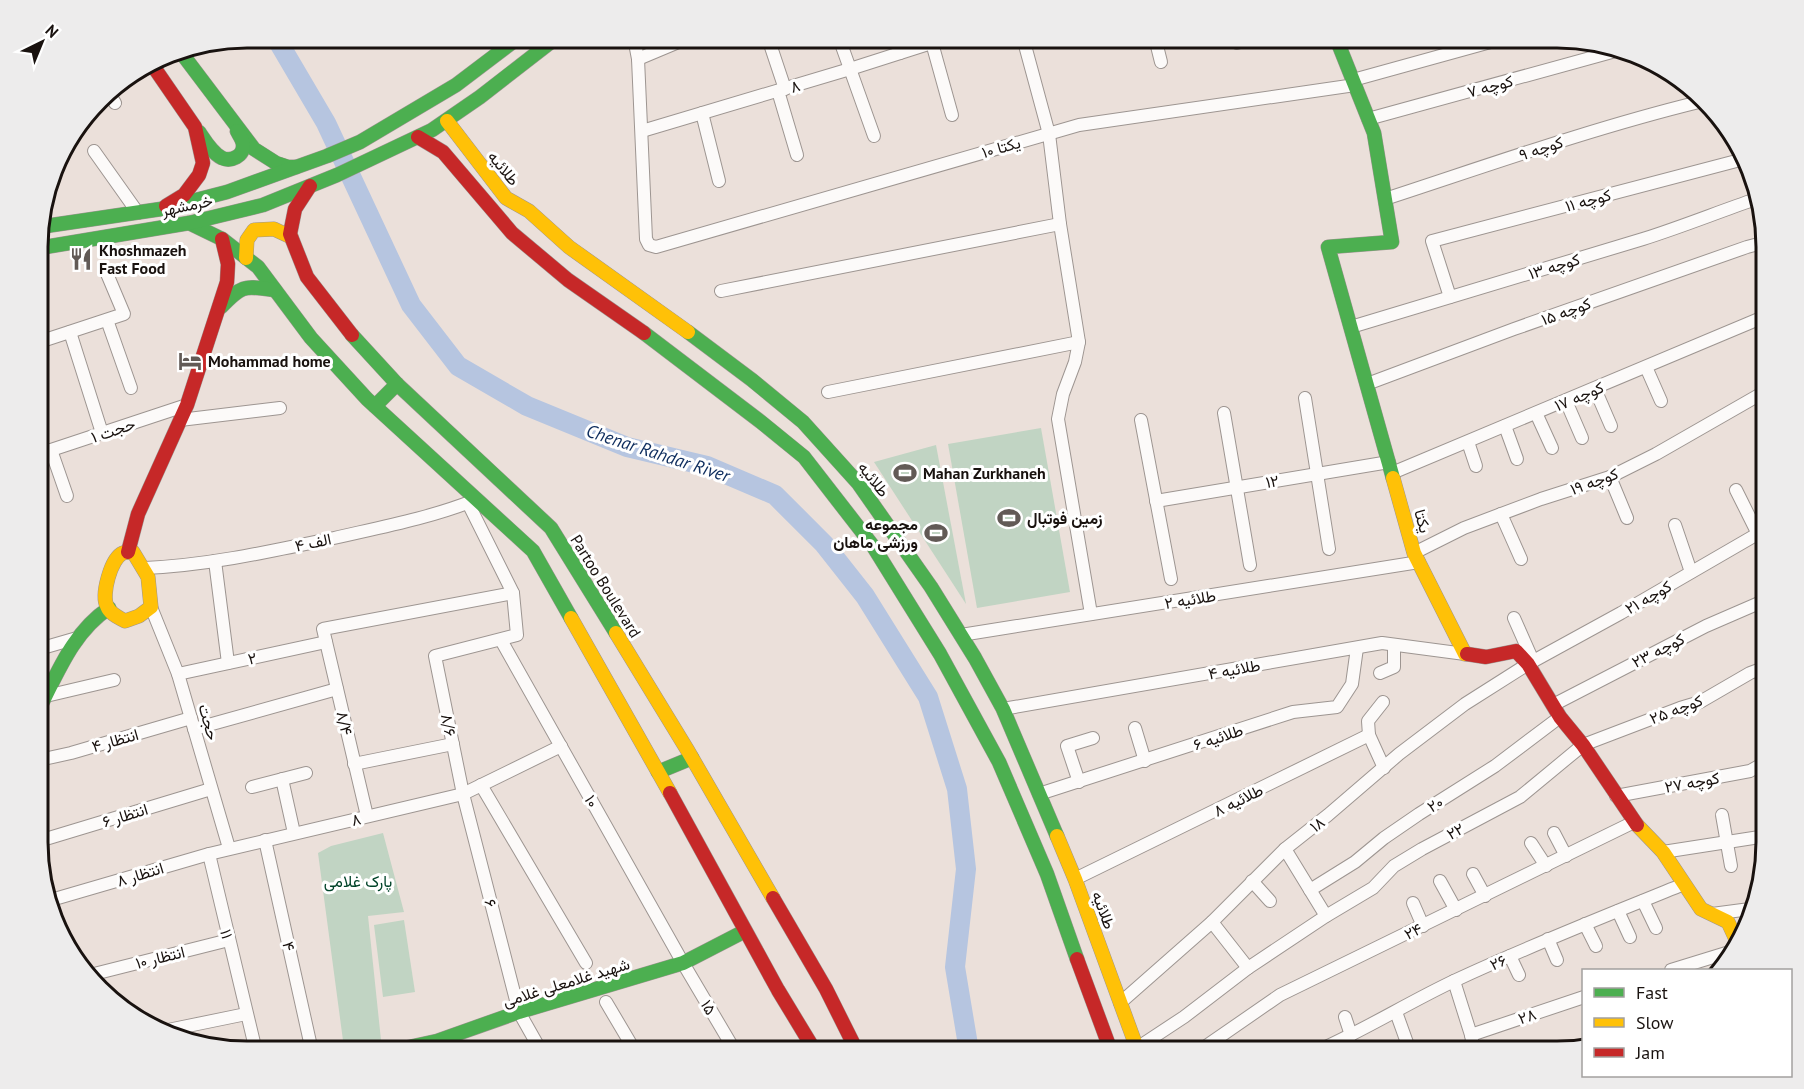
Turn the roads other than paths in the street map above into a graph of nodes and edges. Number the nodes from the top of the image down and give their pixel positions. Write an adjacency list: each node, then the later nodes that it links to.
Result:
1 (505, 48): 39 (main road, خرمشهر)
2 (543, 48): 30 (main road, خرمشهر)
3 (636, 48): 17 (street)
4 (664, 48): 17 (street)
5 (771, 48): 22 (street)
6 (842, 48): 19 (street)
7 (898, 48): 14 (street)
8 (915, 48): 14 (street, ۸)
9 (934, 48): 27 (street)
10 (1026, 48): 33 (street)
11 (1158, 48): 18 (street)
12 (1340, 48): 21 (main road, یکتا)
13 (1471, 48): 21 (street, ۱۰ یکتا)
14 (900, 53): 19 (street, ۸)
15 (1604, 54): 29 (street, کوچه ۷)
16 (185, 58): 28 (main road)
17 (638, 59): 32 (street)
18 (1161, 62)
19 (850, 69): 22 (street, ۸); 34 (street)
20 (156, 70): 31 (main road)
21 (1354, 83): 29 (main road, یکتا); 33 (street, ۱۰ یکتا)
22 (782, 90): 26 (street, ۸); 37 (street)
23 (113, 100): 24 (street)
24 (115, 103)
25 (1695, 103): 42 (street, کوچه ۹)
26 (702, 113): 32 (street, ۸); 40 (street)
27 (952, 115)
28 (229, 118): 31 (main road); 39 (main road)
29 (1368, 119): 42 (main road, یکتا)
30 (447, 121): 35 (main road, خرمشهر); 120 (main road, طلائیه)
31 (195, 127): 44 (main road)
32 (642, 131): 33 (street, ۱۰ یکتا)
33 (1049, 134): 47 (street)
34 (873, 136)
35 (418, 137): 41 (main road, خرمشهر); 235 (main road)
36 (94, 151): 45 (street)
37 (797, 155)
38 (1737, 161): 57 (street, کوچه ۱۱)
39 (296, 167): 44 (main road, خرمشهر)
40 (719, 181)
41 (310, 186): 46 (main road, خرمشهر); 49 (main road)
42 (1385, 199): 61 (main road, یکتا)
43 (1750, 201): 57 (street, کوچه ۱۳)
44 (161, 209): 45 (main road, خرمشهر)
45 (138, 213): 48 (main road, خرمشهر)
46 (189, 223): 50 (main road); 52 (main road, خرمشهر)
47 (1060, 224): 56 (street); 64 (street)
48 (50, 225)
49 (291, 237): 53 (main road); 66 (main road, Partoo Boulevard)
50 (222, 239): 53 (main road); 58 (main road)
51 (1756, 245): 67 (street, کوچه ۱۵)
52 (48, 246)
53 (246, 258): 55 (main road)
54 (105, 269): 59 (street)
55 (275, 290): 58 (main road); 76 (main road)
56 (721, 291)
57 (1450, 297): 61 (street, کوچه ۱۳)
58 (215, 314): 75 (main road)
59 (107, 320): 62 (street); 68 (street)
60 (1756, 320): 65 (street, کوچه ۱۷)
61 (1351, 327): 67 (main road, یکتا)
62 (70, 332): 63 (street); 84 (street)
63 (48, 339)
64 (1079, 342): 70 (street); 118 (street)
65 (1646, 367): 69 (street, کوچه ۱۷); 74 (street)
66 (397, 384): 76 (main road); 149 (main road, Partoo Boulevard)
67 (1367, 384): 92 (main road, یکتا)
68 (131, 388)
69 (1595, 389): 73 (street, کوچه ۱۷); 83 (street)
70 (828, 392)
71 (1756, 397): 94 (street, کوچه ۱۹)
72 (1305, 398): 93 (street)
73 (1566, 401): 79 (street, کوچه ۱۷); 85 (street)
74 (1662, 401)
75 (186, 405): 80 (main road); 84 (street, حجت ۱)
76 (375, 406): 98 (main road)
77 (280, 408): 80 (street)
78 (1224, 413): 95 (street)
79 (1536, 413): 82 (street, کوچه ۱۷); 87 (street)
80 (180, 420): 106 (main road)
81 (1141, 420): 99 (street)
82 (1505, 426): 86 (street, کوچه ۱۷); 90 (street)
83 (1611, 426)
84 (102, 434): 88 (street, حجت ۱)
85 (1582, 438)
86 (1468, 442): 91 (street); 92 (street, کوچه ۱۷)
87 (1552, 448)
88 (48, 451)
89 (48, 458): 97 (street)
90 (1517, 459)
91 (1476, 466)
92 (1390, 467): 93 (street, ۱۲); 107 (main road, یکتا)
93 (1317, 474): 95 (street, ۱۲); 105 (street)
94 (1610, 477): 100 (street, کوچه ۱۹); 101 (street)
95 (1237, 488): 99 (street, ۱۲); 110 (street)
96 (1736, 490): 102 (street)
97 (68, 496)
98 (472, 501): 109 (street, ۴ الف); 114 (street); 154 (main road)
99 (1156, 501): 113 (street)
100 (1501, 514): 107 (street, کوچه ۱۹); 108 (street)
101 (1627, 518)
102 (1756, 522)
103 (1675, 525): 112 (street)
104 (1756, 534): 112 (street, کوچه ۲۱)
105 (1329, 549)
106 (128, 552): 111 (main road); 117 (main road)
107 (1417, 558): 118 (street, طلائیه ۲); 127 (main road, یکتا)
108 (1521, 559)
109 (215, 561): 111 (street, ۴ الف); 129 (street)
110 (1250, 565)
111 (145, 568): 116 (main road)
112 (1691, 572): 128 (street, کوچه ۲۱)
113 (1171, 579)
114 (513, 593): 122 (street); 123 (street, ۸/۴)
115 (1756, 604): 138 (street, کوچه ۲۳)
116 (151, 607): 117 (main road); 132 (street, حجت)
117 (109, 609): 121 (main road)
118 (1091, 614): 120 (street, طلائیه ۲)
119 (1514, 618): 128 (street)
120 (961, 635): 139 (main road, طلائیه)
121 (77, 638): 125 (street); 135 (main road)
122 (501, 640): 145 (street, ۸/۶); 147 (street, ۱۰)
123 (326, 642): 129 (street, ۲); 134 (street, ۸/۴)
124 (1394, 645): 126 (street, طلائیه ۴); 127 (street, طلائیه ۴); 131 (street)
125 (48, 646)
126 (1357, 648): 139 (street, طلائیه ۴); 150 (street, طلائیه ۶)
127 (1465, 654): 128 (main road)
128 (1531, 662): 138 (main road); 152 (street, ۱۸)
129 (228, 663): 132 (street, ۲)
130 (1756, 671): 146 (street, کوچه ۲۵)
131 (1380, 673)
132 (178, 674): 141 (street, حجت)
133 (114, 680): 136 (street)
134 (337, 689): 141 (street); 151 (street, ۸/۴)
135 (48, 692)
136 (48, 696)
137 (1383, 702): 143 (street)
138 (1552, 705): 140 (main road)
139 (1003, 709): 162 (main road, طلائیه)
140 (1560, 717): 146 (main road); 186 (street, ۲۰)
141 (193, 724): 148 (street, انتظار ۴); 160 (street, حجت)
142 (1135, 728): 150 (street)
143 (1369, 735): 152 (street); 182 (street, طلائیه ۸)
144 (1093, 738): 157 (street)
145 (453, 744): 151 (street); 161 (street, ۸/۶)
146 (1583, 745): 163 (main road); 196 (street, ۲۲)
147 (561, 746): 158 (street, ۸); 211 (street, ۱۰)
148 (48, 758)
149 (692, 758): 154 (main road); 234 (main road, Partoo Boulevard)
150 (1144, 760): 157 (street, طلائیه ۶)
151 (354, 764): 165 (street, ۸/۴)
152 (1384, 768): 175 (street, ۱۸)
153 (1756, 768): 163 (street, کوچه ۲۷)
154 (658, 772): 201 (main road)
155 (306, 773): 156 (street)
156 (282, 780): 159 (street); 167 (street)
157 (1079, 782): 162 (street, طلائیه ۶)
158 (481, 785): 161 (street, ۸); 210 (street)
159 (252, 788)
160 (212, 789): 169 (street, انتظار ۶); 174 (street, حجت)
161 (463, 794): 165 (street, ۸); 220 (street, ۶)
162 (1039, 794): 182 (main road, طلائیه)
163 (1616, 796): 166 (main road)
164 (1722, 815): 173 (street)
165 (367, 816): 167 (street, ۸)
166 (1634, 822): 176 (main road); 178 (street, ۲۴)
167 (294, 833): 171 (street, ۸)
168 (1554, 833): 178 (street)
169 (48, 838)
170 (1756, 838): 173 (street)
171 (265, 840): 174 (street, ۸); 228 (street, ۴)
172 (1531, 843): 179 (street)
173 (1727, 843): 176 (street); 180 (street)
174 (229, 848): 177 (street, انتظار ۸)
175 (1284, 849): 183 (street, ۱۸); 186 (street)
176 (1663, 852): 185 (main road)
177 (208, 854): 188 (street, انتظار ۸); 205 (street, ۱۱)
178 (1566, 856): 179 (street, ۲۴)
179 (1546, 866): 187 (street, ۲۴)
180 (1731, 866)
181 (1473, 874): 187 (street)
182 (1075, 879): 219 (main road, طلائیه)
183 (1252, 881): 189 (street); 197 (street, ۱۸)
184 (1440, 881): 192 (street)
185 (1684, 884): 190 (street, ۲۶); 195 (main road)
186 (1310, 890): 196 (street)
187 (1485, 896): 192 (street, ۲۴)
188 (57, 898)
189 (1270, 901)
190 (1642, 901): 193 (street, ۲۶); 200 (street)
191 (1413, 903): 199 (street)
192 (1455, 910): 199 (street, ۲۴)
193 (1618, 910): 198 (street, ۲۶); 203 (street)
194 (1744, 910): 195 (street)
195 (1710, 914): 202 (main road)
196 (1326, 916): 212 (street, ۲۲)
197 (1212, 922): 212 (street); 219 (street, ۱۸)
198 (1585, 924): 204 (street, ۲۶); 206 (street)
199 (1423, 926): 238 (street, ۲۴)
200 (1656, 928)
201 (745, 931): 211 (main road, شهید غلامعلی غلامی); 233 (main road)
202 (1734, 934)
203 (1630, 937)
204 (1548, 939): 208 (street, ۲۶); 209 (street)
205 (229, 940): 214 (street, انتظار ۱۰); 222 (street, ۱۱)
206 (1596, 946)
207 (1720, 955): 213 (street)
208 (1510, 956): 215 (street); 216 (street, ۲۶)
209 (1557, 960)
210 (586, 963)
211 (683, 963): 220 (main road, شهید غلامعلی غلامی); 232 (street, ۱۵)
212 (1248, 968): 237 (street, ۲۲)
213 (1674, 969)
214 (97, 973)
215 (1519, 975)
216 (1454, 981): 221 (street, ۲۶); 226 (street)
217 (1582, 998): 226 (street, ۲۸)
218 (606, 1002): 231 (street)
219 (1120, 1003): 236 (main road, طلائیه)
220 (519, 1012): 229 (main road, شهید غلامعلی غلامی); 230 (street)
221 (1396, 1012): 225 (street, ۲۶); 240 (street)
222 (246, 1014): 224 (street); 227 (street)
223 (1345, 1017): 225 (street)
224 (177, 1028)
225 (1351, 1035): 239 (street, ۲۶)
226 (1471, 1035): 241 (street)
227 (253, 1041)
228 (310, 1041)
229 (437, 1041)
230 (535, 1041)
231 (629, 1041)
232 (729, 1041)
233 (809, 1041)
234 (852, 1041)
235 (1107, 1041)
236 (1135, 1041)
237 (1151, 1041)
238 (1213, 1041)
239 (1345, 1041)
240 (1406, 1041)
241 (1472, 1041)

